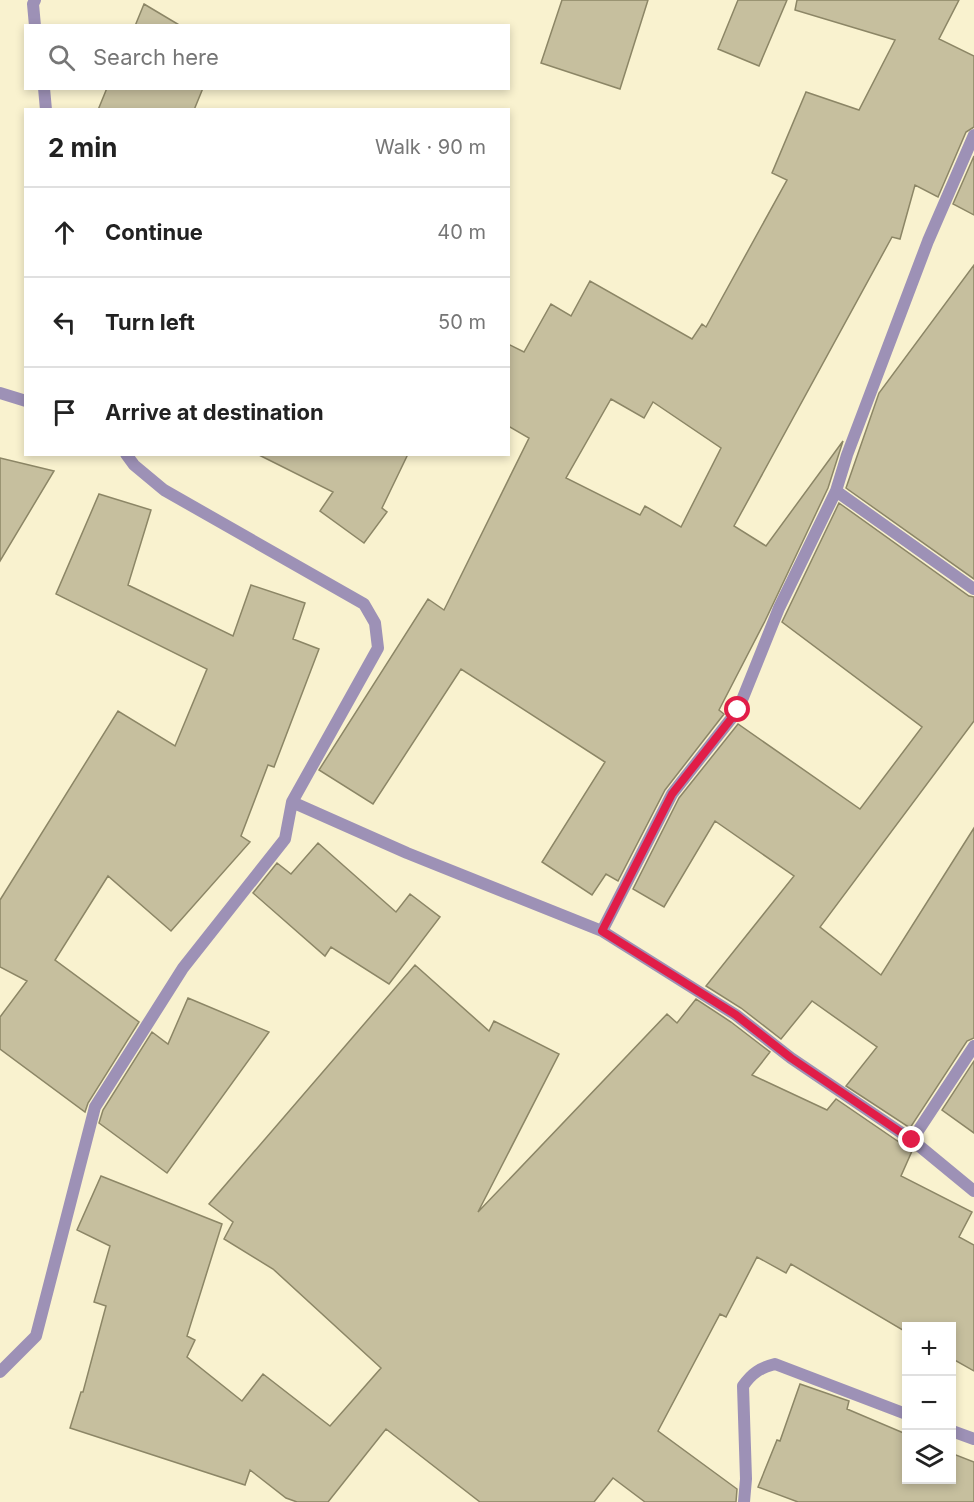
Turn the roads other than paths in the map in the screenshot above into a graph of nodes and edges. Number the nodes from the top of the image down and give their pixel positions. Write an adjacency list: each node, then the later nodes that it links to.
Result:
1 (37, 1): 2 (street)
2 (35, 24)
3 (44, 90): 4 (street)
4 (46, 108)
5 (974, 135): 9 (street)
6 (0, 393): 7 (street)
7 (24, 400)
8 (127, 456): 11 (street)
9 (836, 491): 10 (street); 12 (street)
10 (974, 589)
11 (292, 802): 12 (street); 16 (street)
12 (602, 931): 14 (street)
13 (974, 1046): 14 (street)
14 (912, 1140): 15 (street)
15 (974, 1191)
16 (0, 1372)
17 (902, 1412): 20 (street)
18 (956, 1433): 19 (street)
19 (974, 1439)
20 (744, 1502)

